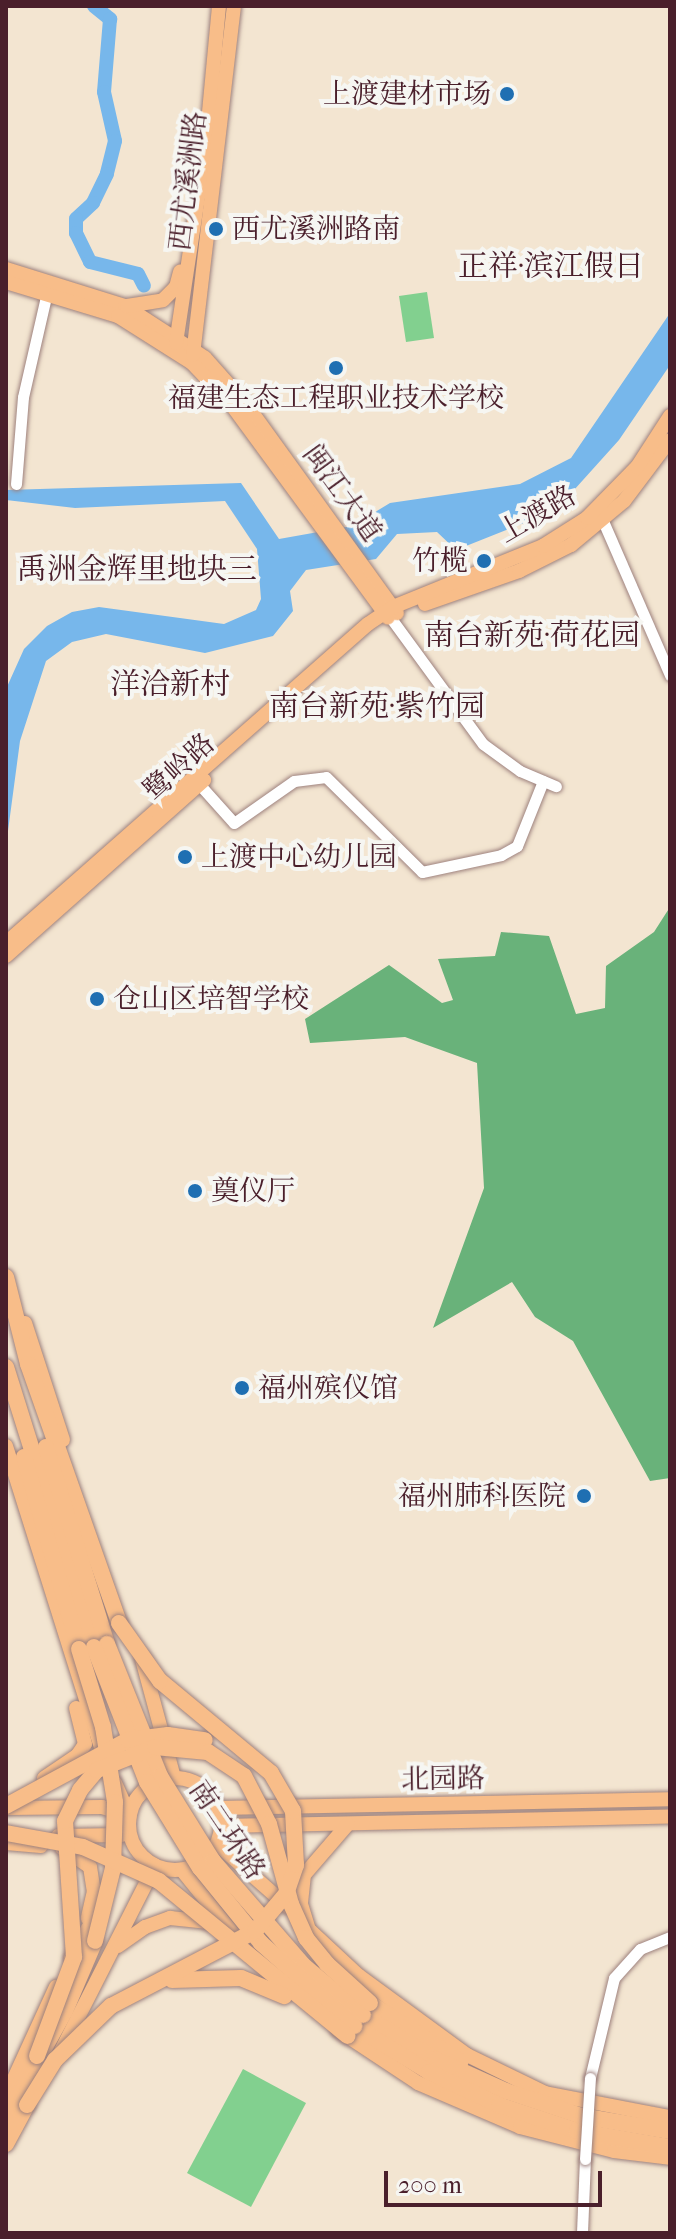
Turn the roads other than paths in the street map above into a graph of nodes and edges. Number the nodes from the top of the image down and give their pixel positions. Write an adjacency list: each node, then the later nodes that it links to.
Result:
1 (219, 6): 3 (main road, 西尤溪洲路)
2 (234, 6): 9 (main road, 西尤溪洲路)
3 (196, 213): 7 (main road); 8 (main road, 西尤溪洲路)
4 (6, 269): 7 (main road, 闽江大道)
5 (6, 282): 6 (main road, 闽江大道)
6 (47, 292): 8 (main road, 闽江大道); 12 (street)
7 (125, 306): 8 (main road, 闽江大道)
8 (176, 342): 9 (main road, 闽江大道)
9 (193, 356): 14 (main road, 闽江大道)
10 (670, 416): 14 (main road, 上渡路)
11 (670, 440): 13 (main road, 上渡路)
12 (16, 484)
13 (603, 521): 14 (main road, 上渡路); 16 (street)
14 (390, 614): 18 (street); 19 (main road, 鹭岭路); 21 (main road, 鹭岭路)
15 (670, 640): 16 (street)
16 (657, 645): 17 (street)
17 (670, 675)
18 (543, 781): 19 (street); 20 (street)
19 (199, 784): 21 (main road, 鹭岭路)
20 (556, 786)
21 (7, 945)
22 (6, 1266): 31 (main road)
23 (6, 1277): 25 (highway)
24 (6, 1318): 25 (highway); 30 (highway, 南二环路)
25 (28, 1364): 56 (highway, bridge)
26 (6, 1367): 30 (highway, 南二环路)
27 (6, 1378): 30 (highway)
28 (6, 1446): 29 (main road)
29 (47, 1587): 32 (main road); 36 (main road)
30 (93, 1646): 53 (highway, 南二环路, bridge); 54 (highway, bridge)
31 (174, 1778): 35 (main road); 36 (main road)
32 (6, 1798)
33 (670, 1799): 35 (main road, 北园路)
34 (6, 1807): 36 (main road); 46 (highway, bridge)
35 (218, 1808): 39 (main road)
36 (130, 1816): 40 (main road)
37 (670, 1817): 38 (main road, 北园路)
38 (348, 1824): 39 (main road, 北园路); 48 (main road)
39 (222, 1826): 42 (main road)
40 (131, 1835): 41 (main road); 43 (main road)
41 (6, 1838): 51 (main road); 52 (highway, bridge)
42 (217, 1844): 45 (main road); 48 (main road)
43 (139, 1852): 44 (main road); 51 (main road)
44 (155, 1866): 45 (main road); 50 (main road)
45 (182, 1870): 47 (main road)
46 (284, 1876): 53 (highway, bridge); 54 (highway, bridge)
47 (226, 1928): 50 (main road); 63 (main road)
48 (309, 1930): 58 (main road)
49 (670, 1937): 64 (street, bridge)
50 (115, 1948): 62 (main road)
51 (67, 1965): 56 (main road)
52 (317, 2015): 53 (highway, bridge); 56 (highway, bridge)
53 (358, 2020): 55 (highway, 南二环路); 55 (highway)
54 (37, 2056): 56 (highway)
55 (503, 2098): 59 (highway, 南二环路); 61 (highway, 南二环路)
56 (16, 2100): 57 (highway); 60 (highway)
57 (6, 2117)
58 (670, 2117)
59 (670, 2131)
60 (6, 2144)
61 (670, 2147)
62 (6, 2153)
63 (670, 2158)
64 (582, 2233)

